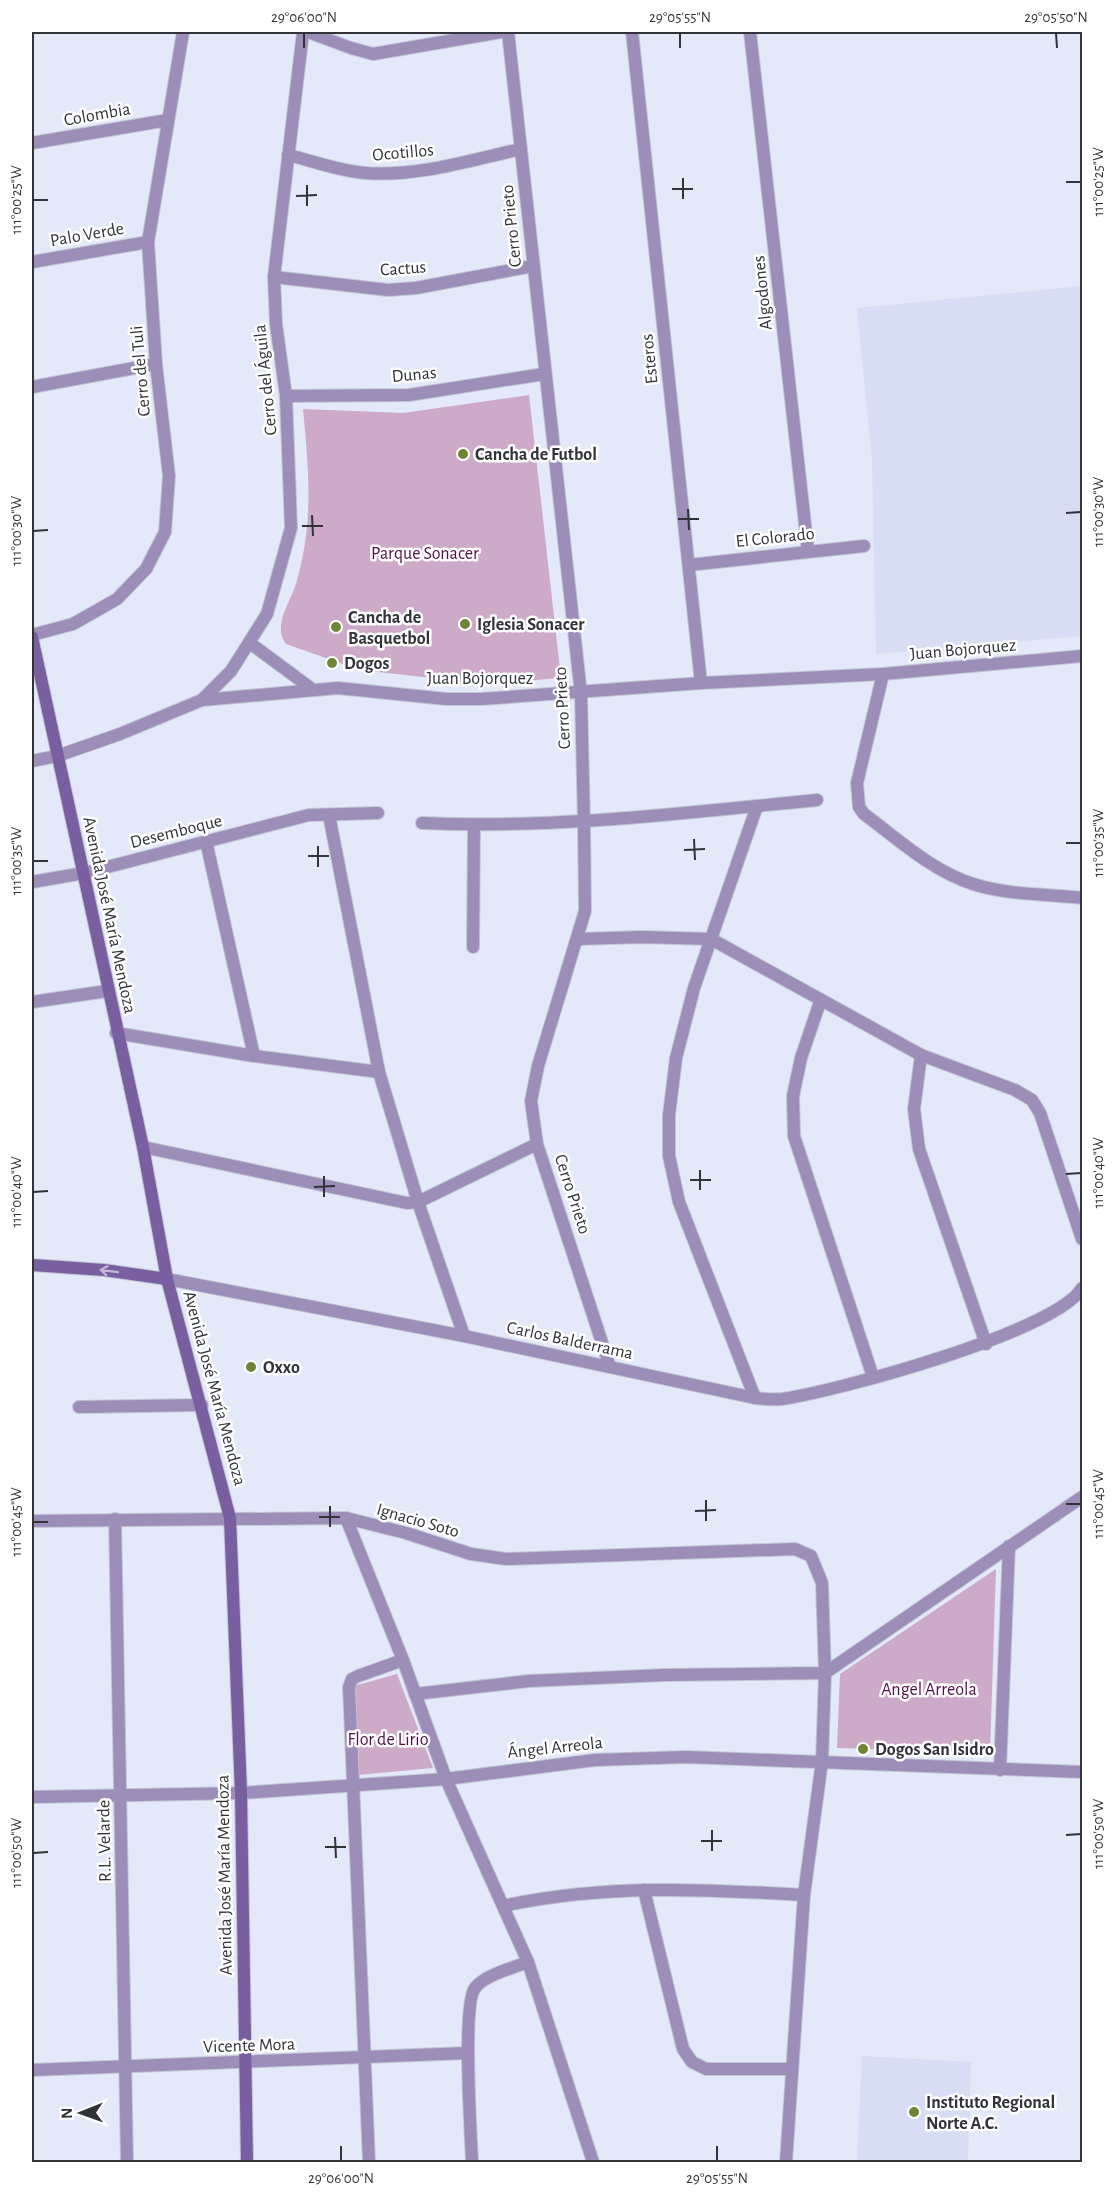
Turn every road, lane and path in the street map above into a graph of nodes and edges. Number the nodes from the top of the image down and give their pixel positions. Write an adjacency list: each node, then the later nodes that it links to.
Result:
1 (183, 32): 8 (street, Cerro del Tuli)
2 (303, 32): 11 (street, Cerro del Águila)
3 (308, 32): 4 (street)
4 (501, 32)
5 (508, 32): 10 (street, Cerro Prieto)
6 (632, 32): 22 (street, Esteros)
7 (750, 32): 21 (street, Algodones)
8 (168, 120): 9 (street, Colombia); 12 (street, Cerro del Tuli)
9 (32, 143)
10 (521, 149): 11 (street, Ocotillos); 14 (street, Cerro Prieto)
11 (288, 155): 15 (street, Cerro del Águila)
12 (148, 242): 13 (street, Palo Verde); 16 (street, Cerro del Tuli)
13 (32, 262)
14 (533, 266): 15 (street, Cactus); 17 (street, Cerro Prieto)
15 (274, 277): 19 (street, Cerro del Águila)
16 (156, 364): 18 (street); 23 (street, Cerro del Tuli)
17 (544, 374): 19 (street, Dunas); 29 (street, Cerro Prieto)
18 (32, 387)
19 (286, 396): 24 (street, Cerro del Águila)
20 (864, 546): 21 (street, El Colorado)
21 (808, 551): 22 (street, El Colorado)
22 (690, 565): 27 (street, Esteros)
23 (32, 636): 31 (street, Avenida José María Mendoza)
24 (250, 643): 28 (street); 30 (street, Cerro del Águila)
25 (1083, 656): 26 (street, Juan Bojorquez)
26 (883, 674): 27 (street, Juan Bojorquez); 43 (street)
27 (701, 683): 29 (street, Juan Bojorquez)
28 (312, 689): 29 (street, Juan Bojorquez); 30 (street, Juan Bojorquez)
29 (581, 694): 38 (street, Cerro Prieto)
30 (202, 700): 31 (street, Juan Bojorquez)
31 (57, 756): 32 (street, Juan Bojorquez); 41 (street, Avenida José María Mendoza)
32 (32, 761)
33 (817, 800): 34 (street)
34 (757, 806): 38 (street); 45 (street)
35 (378, 813): 36 (street, Desemboque)
36 (329, 815): 40 (street, Desemboque); 53 (street)
37 (422, 823): 39 (street)
38 (584, 823): 39 (street); 44 (street, Cerro Prieto)
39 (474, 825): 46 (street)
40 (206, 842): 41 (street, Desemboque); 52 (street)
41 (84, 873): 42 (street, Desemboque); 47 (street, Avenida José María Mendoza)
42 (32, 882)
43 (1083, 898)
44 (578, 939): 45 (street); 54 (street, Cerro Prieto)
45 (711, 939): 49 (street); 65 (street)
46 (474, 947)
47 (107, 991): 48 (street); 50 (street, Avenida José María Mendoza)
48 (32, 1002)
49 (820, 1002): 51 (street); 64 (street)
50 (116, 1033): 52 (street); 55 (street, Avenida José María Mendoza)
51 (921, 1055): 57 (street); 62 (street)
52 (254, 1056): 53 (street)
53 (379, 1072): 56 (street)
54 (537, 1144): 56 (street); 63 (street, Cerro Prieto)
55 (143, 1147): 56 (street); 59 (street, Avenida José María Mendoza)
56 (418, 1202): 61 (street)
57 (1083, 1239)
58 (32, 1262): 59 (street, Carlos Balderrama, one-way to 58)
59 (167, 1279): 61 (street, Carlos Balderrama); 66 (street, Avenida José María Mendoza)
60 (1083, 1288): 62 (street, Carlos Balderrama)
61 (464, 1336): 63 (street, Carlos Balderrama)
62 (986, 1344): 64 (street, Carlos Balderrama)
63 (610, 1367): 65 (street, Carlos Balderrama)
64 (873, 1377): 65 (street, Carlos Balderrama)
65 (755, 1398)
66 (202, 1405): 67 (street); 69 (street, Avenida José María Mendoza)
67 (79, 1407)
68 (1083, 1497): 73 (street)
69 (230, 1518): 70 (street, Ignacio Soto); 71 (street, Ignacio Soto); 82 (street, Avenida José María Mendoza)
70 (346, 1518): 74 (street); 75 (street, Ignacio Soto)
71 (115, 1519): 72 (street, Ignacio Soto); 83 (street, R.L. Velarde)
72 (32, 1521)
73 (1009, 1546): 75 (street); 78 (street)
74 (403, 1660): 76 (street); 81 (street)
75 (825, 1673): 76 (street); 77 (street)
76 (415, 1694): 80 (street)
77 (822, 1761): 78 (street, Ángel Arreola); 80 (street, Ángel Arreola); 86 (street)
78 (1000, 1770): 79 (street, Ángel Arreola)
79 (1083, 1772)
80 (446, 1779): 81 (street, Ángel Arreola); 87 (street)
81 (353, 1785): 82 (street, Ángel Arreola); 90 (street)
82 (242, 1793): 83 (street, Ángel Arreola); 91 (street, Avenida José María Mendoza)
83 (121, 1796): 84 (street, Ángel Arreola); 92 (street, R.L. Velarde)
84 (32, 1797)
85 (644, 1890): 86 (street); 87 (street); 93 (street)
86 (804, 1894): 93 (street)
87 (504, 1905): 88 (street)
88 (528, 1962): 89 (street); 99 (street)
89 (468, 2053): 90 (street, Vicente Mora); 98 (street)
90 (367, 2059): 91 (street, Vicente Mora); 97 (street)
91 (246, 2063): 92 (street, Vicente Mora); 96 (street, Avenida José María Mendoza)
92 (126, 2068): 94 (street, Vicente Mora); 95 (street, R.L. Velarde)
93 (791, 2069): 100 (street)
94 (32, 2070)
95 (127, 2163)
96 (247, 2163)
97 (369, 2163)
98 (472, 2163)
99 (593, 2163)
100 (786, 2163)

